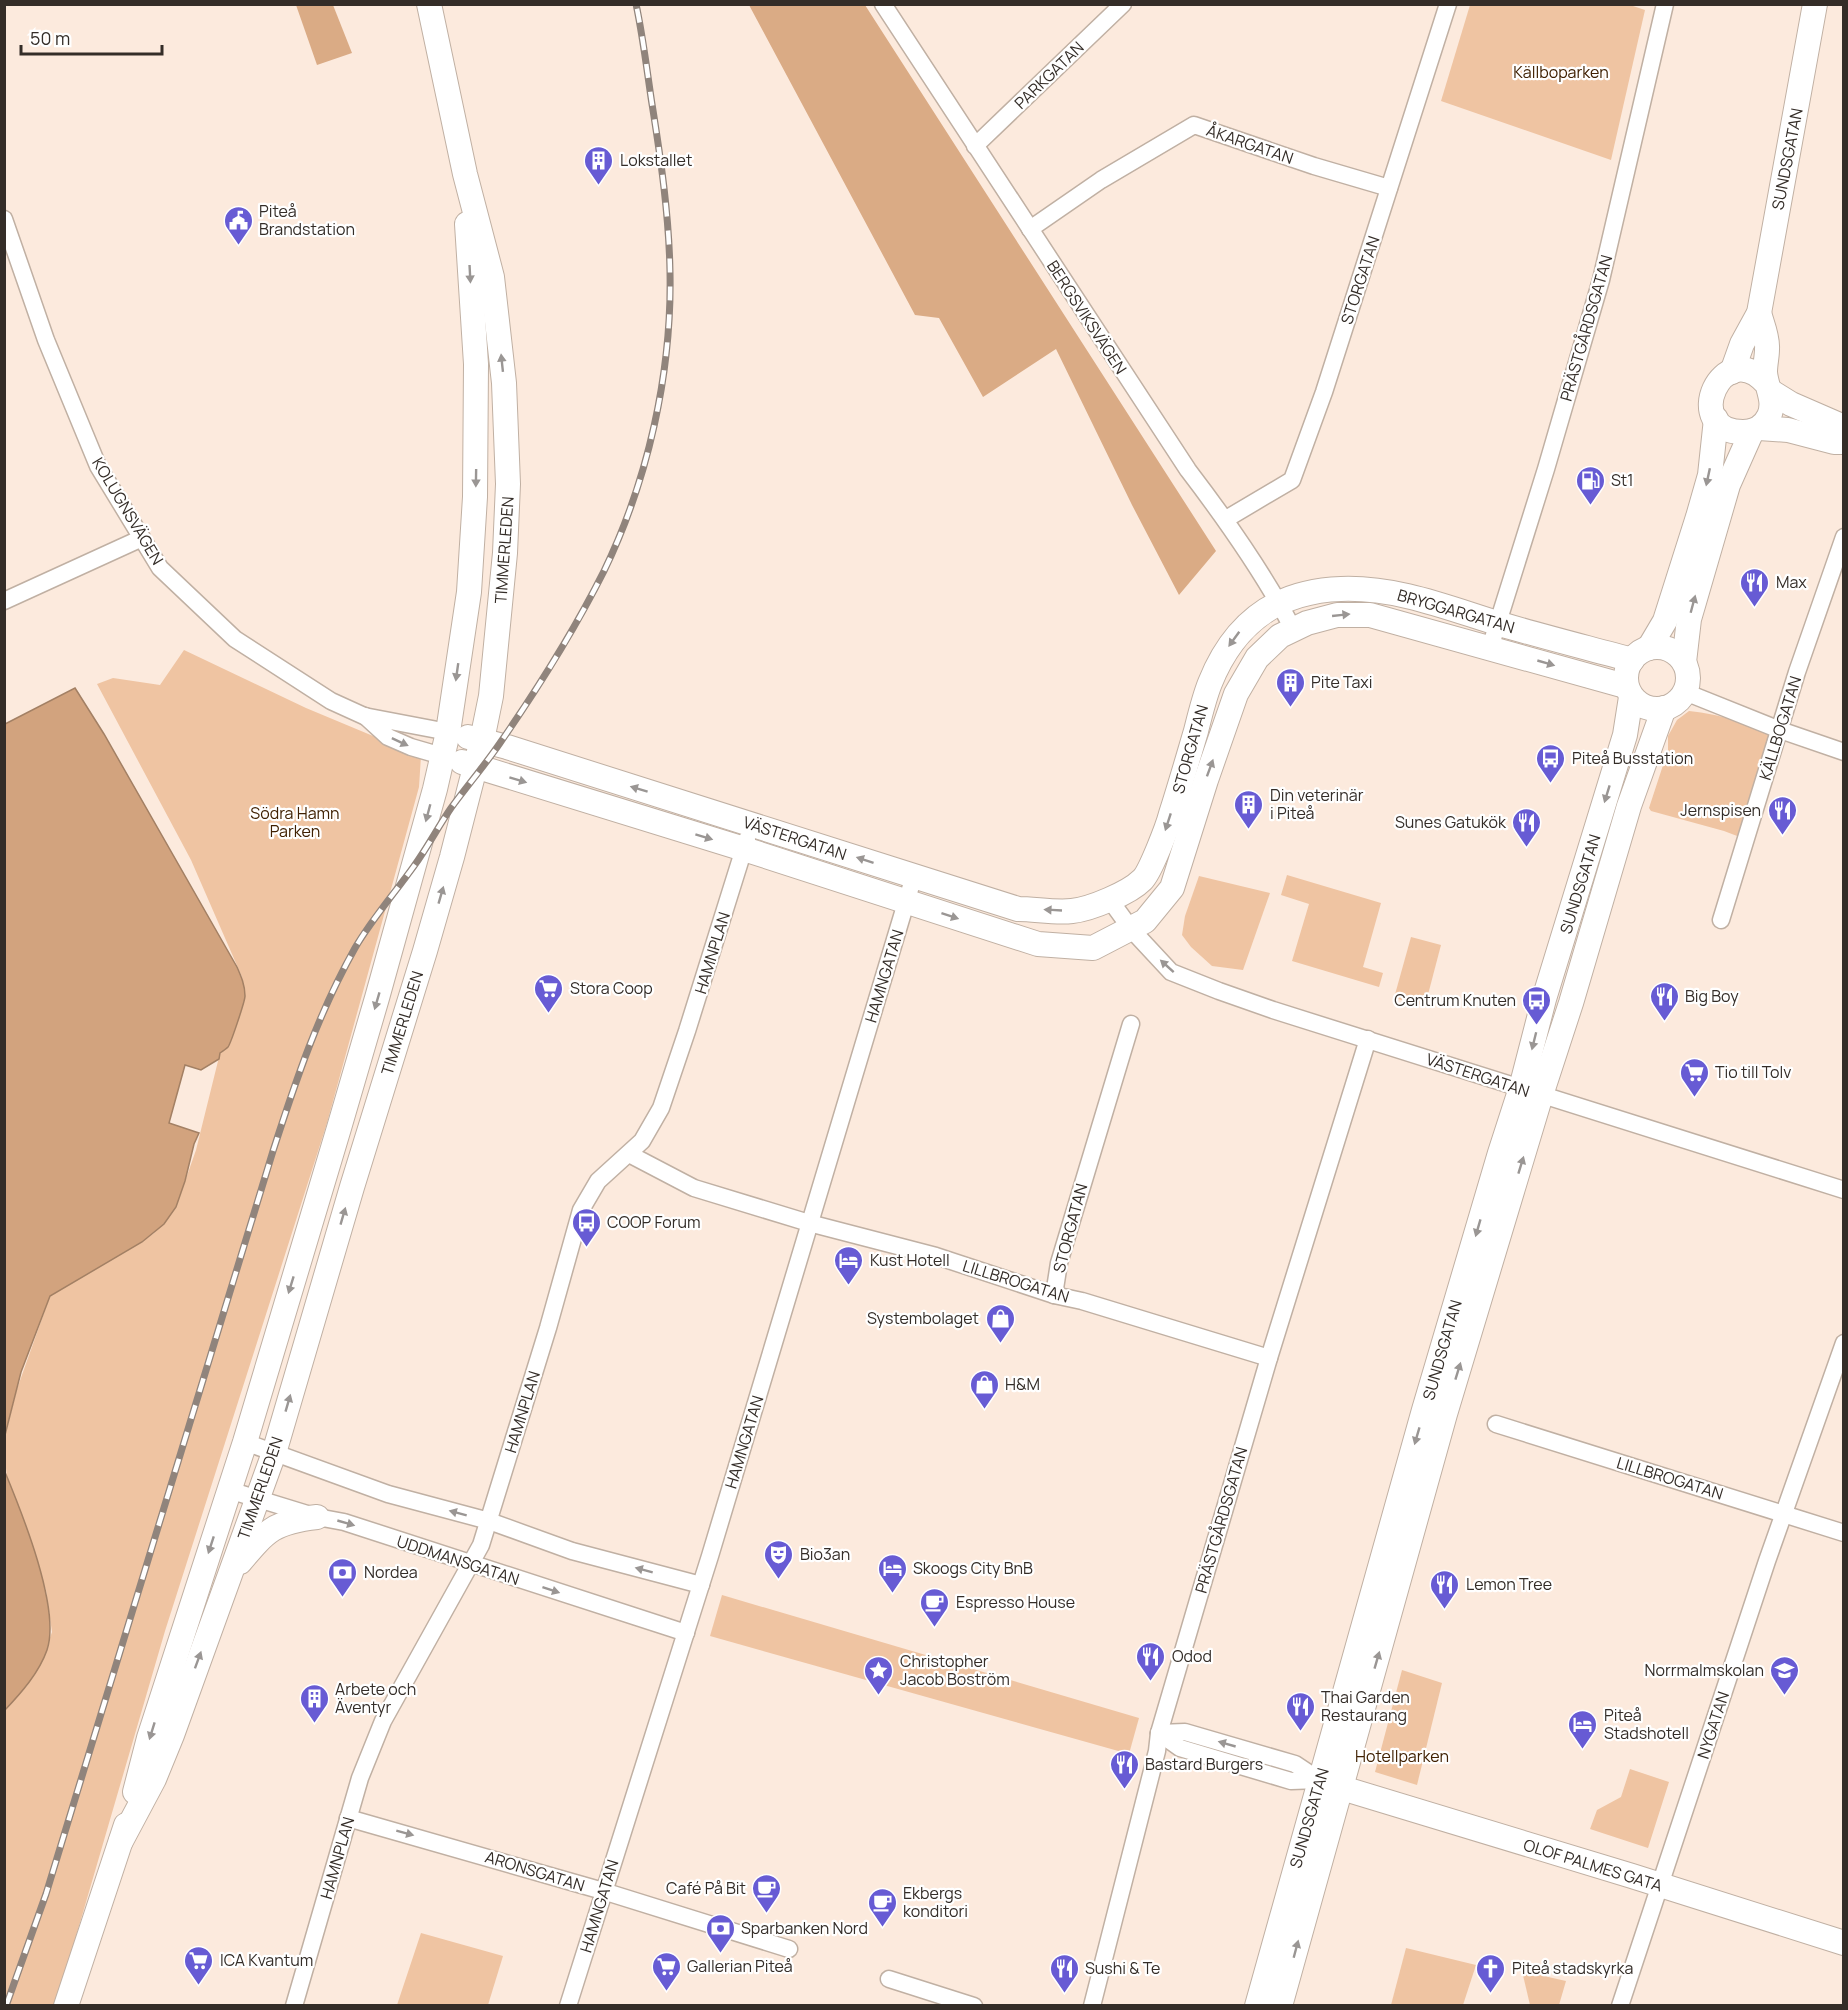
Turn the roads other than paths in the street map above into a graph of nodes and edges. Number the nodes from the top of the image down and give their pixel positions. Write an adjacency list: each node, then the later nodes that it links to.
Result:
1 (429, 4): 8 (main road, TIMMERLEDEN)
2 (883, 4): 7 (street, BERGSVIKSVÄGEN)
3 (1123, 4): 7 (street, PARKGATAN)
4 (1448, 4): 9 (street, STORGATAN)
5 (1665, 4): 24 (street, PRÄSTGÅRDSGATAN)
6 (1815, 4): 12 (main road, SUNDSGATAN)
7 (975, 146): 11 (street, BERGSVIKSVÄGEN)
8 (465, 174): 34 (main road, TIMMERLEDEN, one-way to 34); 35 (main road, TIMMERLEDEN, one-way to 8)
9 (1389, 188): 11 (street, ÅKARGATAN); 19 (street, STORGATAN)
10 (4, 219): 21 (street, KOLUGNSVÄGEN)
11 (1030, 229): 19 (street, BERGSVIKSVÄGEN)
12 (1759, 313): 13 (main road, SUNDSGATAN); 14 (main road, SUNDSGATAN)
13 (1732, 372): 14 (main road); 15 (main road, SUNDSGATAN)
14 (1768, 388): 16 (main road); 17 (main road, SUNDSGATAN)
15 (1716, 420): 17 (main road); 27 (main road, SUNDSGATAN, one-way to 27)
16 (1844, 427)
17 (1756, 429): 18 (main road); 28 (main road, SUNDSGATAN, one-way to 17)
18 (1844, 442)
19 (1226, 519): 23 (street, BERGSVIKSVÄGEN)
20 (1844, 537): 33 (street, KÄLLBOGATAN)
21 (142, 538): 22 (street); 32 (street, KOLUGNSVÄGEN)
22 (4, 601)
23 (1279, 603): 24 (main road, BRYGGARGATAN); 25 (street, BERGSVIKSVÄGEN); 42 (main road, STORGATAN, one-way to 42)
24 (1497, 623): 26 (street, PRÄSTGÅRDSGATAN); 27 (main road, BRYGGARGATAN)
25 (1289, 631): 26 (main road, BRYGGARGATAN, one-way to 26); 45 (main road, STORGATAN, one-way to 25)
26 (1490, 648): 29 (main road, BRYGGARGATAN, one-way to 29)
27 (1640, 654): 28 (main road); 29 (main road, SUNDSGATAN)
28 (1684, 662): 30 (main road, SUNDSGATAN)
29 (1628, 691): 31 (main road); 48 (main road, SUNDSGATAN, one-way to 48)
30 (1685, 692): 31 (main road); 33 (street)
31 (1664, 708): 48 (main road, SUNDSGATAN)
32 (364, 716): 34 (street, KOLUGNSVÄGEN); 37 (street, KOLUGNSVÄGEN, one-way to 37)
33 (1779, 730): 36 (street); 44 (street, KÄLLBOGATAN)
34 (448, 732): 35 (main road, VÄSTERGATAN); 37 (main road, TIMMERLEDEN)
35 (482, 740): 38 (main road, TIMMERLEDEN); 39 (main road, VÄSTERGATAN, one-way to 35)
36 (1844, 752)
37 (442, 756): 38 (main road, VÄSTERGATAN); 56 (main road, TIMMERLEDEN, one-way to 56)
38 (475, 766): 40 (main road, VÄSTERGATAN, one-way to 40); 57 (main road, TIMMERLEDEN, one-way to 38)
39 (752, 824): 40 (street, HAMNPLAN); 41 (main road, VÄSTERGATAN, one-way to 39)
40 (744, 849): 43 (main road, VÄSTERGATAN); 49 (street, HAMNPLAN)
41 (914, 876): 42 (main road, VÄSTERGATAN, one-way to 41); 43 (street, HAMNGATAN)
42 (1110, 900): 45 (street, VÄSTERGATAN)
43 (906, 902): 45 (main road, VÄSTERGATAN, one-way to 45); 51 (street, HAMNGATAN)
44 (1721, 920)
45 (1131, 929): 47 (street, VÄSTERGATAN, one-way to 45)
46 (1131, 1024): 52 (street, STORGATAN)
47 (1368, 1039): 48 (street, VÄSTERGATAN); 54 (street, PRÄSTGÅRDSGATAN)
48 (1531, 1092): 50 (street, VÄSTERGATAN); 69 (main road, SUNDSGATAN)
49 (629, 1154): 51 (street, LILLBROGATAN); 62 (street, HAMNPLAN)
50 (1844, 1190)
51 (809, 1223): 52 (street, LILLBROGATAN); 66 (street, HAMNGATAN)
52 (1054, 1295): 54 (street, LILLBROGATAN)
53 (1844, 1343): 60 (street, NYGATAN)
54 (1269, 1358): 68 (street, PRÄSTGÅRDSGATAN)
55 (1496, 1424): 60 (street, LILLBROGATAN)
56 (245, 1442): 57 (street); 58 (main road, TIMMERLEDEN)
57 (274, 1453): 59 (main road, TIMMERLEDEN); 62 (street, one-way to 57)
58 (230, 1490): 59 (street, UDDMANSGATAN); 71 (main road, TIMMERLEDEN, one-way to 71)
59 (258, 1498): 61 (street, UDDMANSGATAN); 65 (main road, TIMMERLEDEN)
60 (1784, 1513): 63 (street, LILLBROGATAN); 72 (street, NYGATAN)
61 (317, 1517): 64 (street, UDDMANSGATAN, one-way to 64); 65 (main road)
62 (489, 1521): 64 (street, HAMNPLAN); 66 (street, one-way to 62)
63 (1844, 1533)
64 (470, 1565): 67 (street, UDDMANSGATAN, one-way to 67); 70 (street, HAMNPLAN)
65 (229, 1575): 71 (main road, TIMMERLEDEN, one-way to 65)
66 (701, 1585): 67 (street, HAMNGATAN)
67 (686, 1633): 73 (street, HAMNGATAN)
68 (1159, 1733): 69 (street); 81 (street, PRÄSTGÅRDSGATAN)
69 (1330, 1784): 72 (main road, OLOF PALMES GATA); 82 (main road, SUNDSGATAN); 83 (main road, SUNDSGATAN, one-way to 69)
70 (348, 1818): 73 (street, ARONSGATAN, one-way to 73); 78 (street, HAMNPLAN)
71 (121, 1841): 77 (main road, TIMMERLEDEN)
72 (1660, 1885): 74 (main road, OLOF PALMES GATA); 84 (street, NYGATAN)
73 (603, 1891): 75 (street, ARONSGATAN); 79 (street, HAMNGATAN)
74 (1844, 1943)
75 (789, 1949)
76 (889, 1979): 80 (street)
77 (66, 2006)
78 (294, 2006)
79 (568, 2006)
80 (974, 2006)
81 (1092, 2006)
82 (1257, 2006)
83 (1280, 2006)
84 (1620, 2006)

